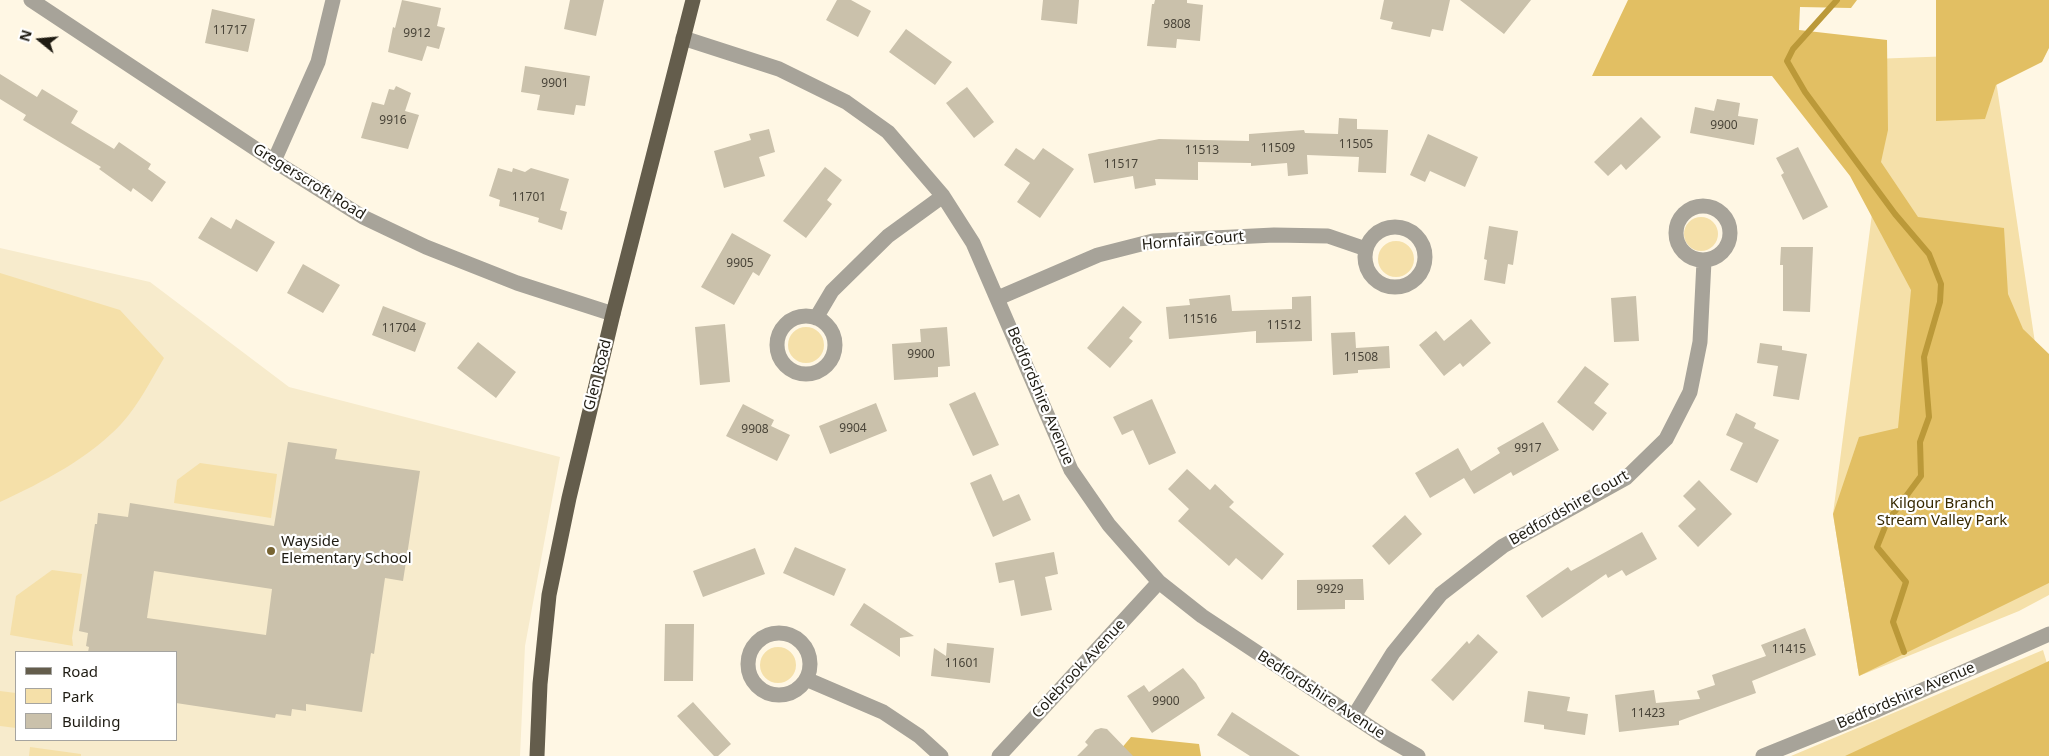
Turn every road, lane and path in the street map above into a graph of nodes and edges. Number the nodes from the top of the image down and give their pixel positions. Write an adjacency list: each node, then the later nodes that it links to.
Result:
1 (31, 0): 5 (street, Gregerscroft Road)
2 (333, 0): 5 (street)
3 (693, 0): 4 (main road, Glen Road)
4 (683, 38): 6 (street, Bedfordshire Avenue); 10 (main road, Glen Road)
5 (274, 161): 10 (street, Gregerscroft Road)
6 (943, 196): 9 (street, Bedfordshire Avenue); 11 (street)
7 (1366, 249): 7 (street); 9 (street, Hornfair Court)
8 (1704, 261): 15 (street, Bedfordshire Court)
9 (998, 298): 12 (street, Bedfordshire Avenue)
10 (613, 314): 16 (main road, Glen Road)
11 (816, 318)
12 (1159, 582): 15 (street, Bedfordshire Avenue); 18 (street, Colebrook Avenue)
13 (2049, 634): 20 (street, Bedfordshire Avenue)
14 (806, 679): 14 (street); 17 (street)
15 (1354, 716): 19 (street, Bedfordshire Avenue)
16 (537, 756)
17 (941, 756)
18 (998, 756)
19 (1418, 756)
20 (1763, 756)

